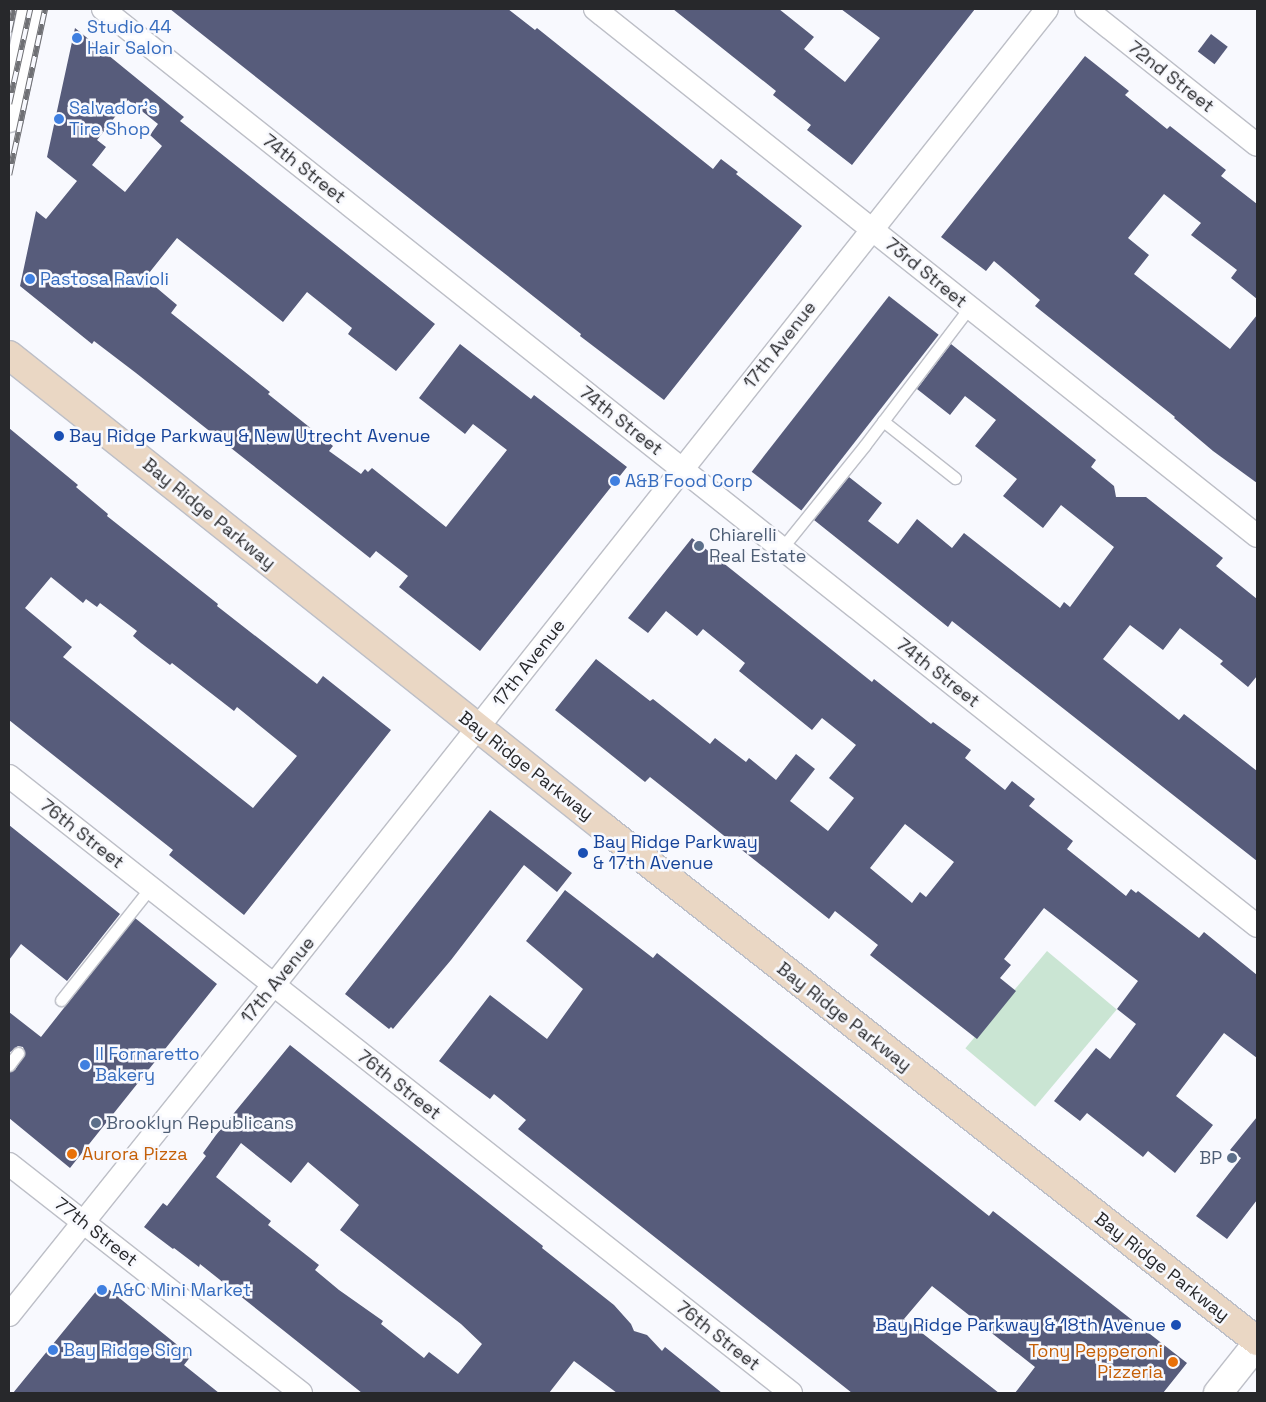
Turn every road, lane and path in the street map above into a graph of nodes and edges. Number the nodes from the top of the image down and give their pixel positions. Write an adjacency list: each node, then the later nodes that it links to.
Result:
1 (32, 9): 6 (street)
2 (103, 9): 12 (street, 74th Street)
3 (595, 9): 8 (street, 73rd Street)
4 (1047, 9): 8 (street, 17th Avenue)
5 (1086, 9): 7 (street, 72nd Street)
6 (9, 118)
7 (1257, 145)
8 (872, 230): 9 (street, 73rd Street); 12 (street, 17th Avenue)
9 (969, 308): 11 (lane); 14 (street, 73rd Street)
10 (9, 355): 16 (main road, Bay Ridge Parkway)
11 (883, 421): 13 (lane); 15 (lane)
12 (682, 469): 15 (street, 74th Street); 16 (street, 17th Avenue)
13 (955, 478)
14 (1257, 536)
15 (782, 548): 19 (street, 74th Street)
16 (478, 728): 20 (street, 17th Avenue); 27 (main road, Bay Ridge Parkway)
17 (9, 776): 18 (street, 76th Street)
18 (150, 888): 20 (street, 76th Street); 21 (lane)
19 (1257, 926)
20 (273, 986): 25 (street, 17th Avenue); 29 (street, 76th Street)
21 (60, 1000)
22 (18, 1053): 23 (lane)
23 (9, 1065)
24 (9, 1164): 25 (street, 77th Street)
25 (84, 1221): 26 (street, 17th Avenue); 28 (street, 77th Street)
26 (9, 1315)
27 (1257, 1342): 30 (street)
28 (300, 1393)
29 (792, 1393)
30 (1218, 1393)

